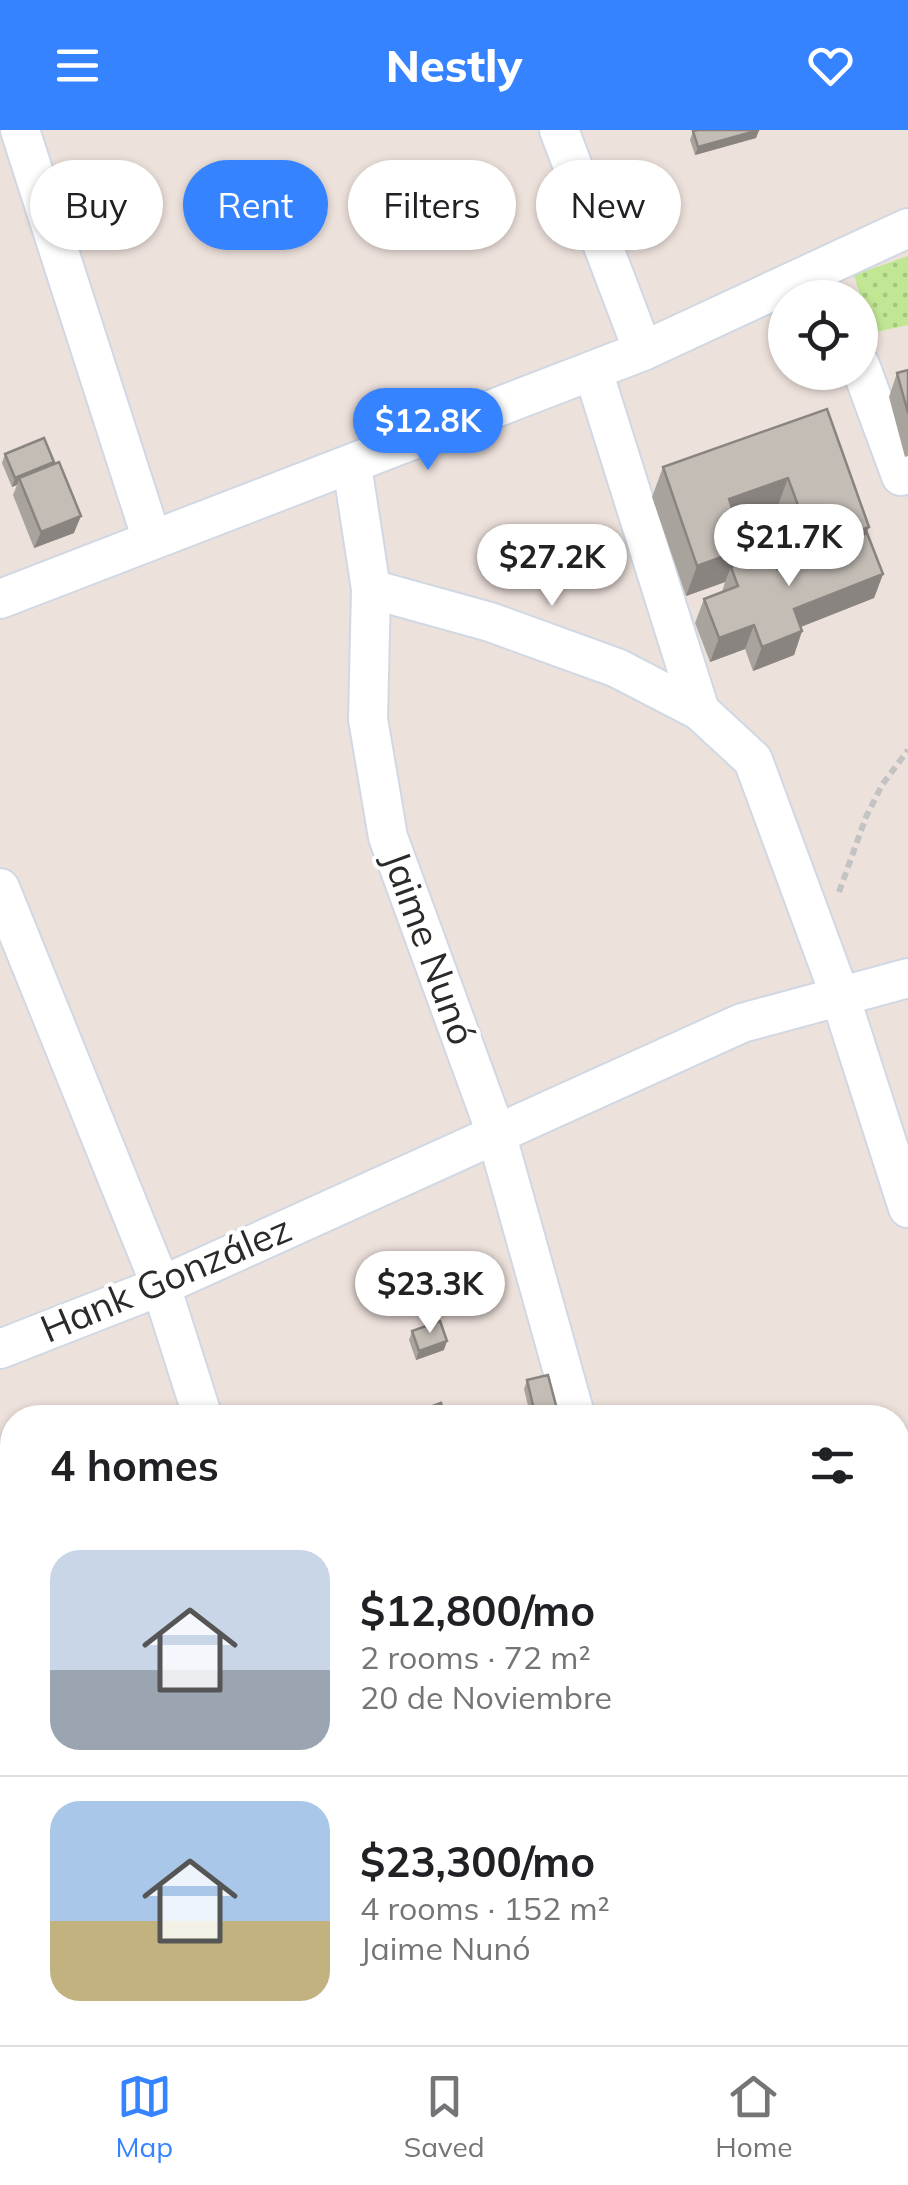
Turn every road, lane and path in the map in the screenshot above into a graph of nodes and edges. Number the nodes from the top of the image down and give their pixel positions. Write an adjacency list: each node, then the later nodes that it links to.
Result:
1 (20, 130): 11 (street)
2 (559, 130): 6 (street)
3 (908, 228): 4 (street)
4 (833, 280)
5 (768, 305): 6 (street)
6 (643, 351): 7 (street)
7 (593, 371): 9 (street); 14 (street)
8 (870, 390): 10 (street)
9 (352, 466): 11 (street); 12 (street, Jaime Nunó)
10 (904, 475)
11 (152, 540): 13 (street)
12 (371, 589): 14 (street); 20 (street, Jaime Nunó)
13 (0, 599)
14 (700, 711): 17 (street)
15 (908, 750): 17 (path)
16 (0, 888): 22 (street)
17 (821, 943): 19 (street)
18 (908, 978): 19 (street, Hank González)
19 (839, 994): 20 (street, Hank González); 21 (street)
20 (496, 1134): 22 (street, Hank González); 25 (street, Jaime Nunó)
21 (908, 1208)
22 (160, 1286): 23 (street, Hank González); 24 (street)
23 (0, 1349)
24 (199, 1405)
25 (572, 1405)

